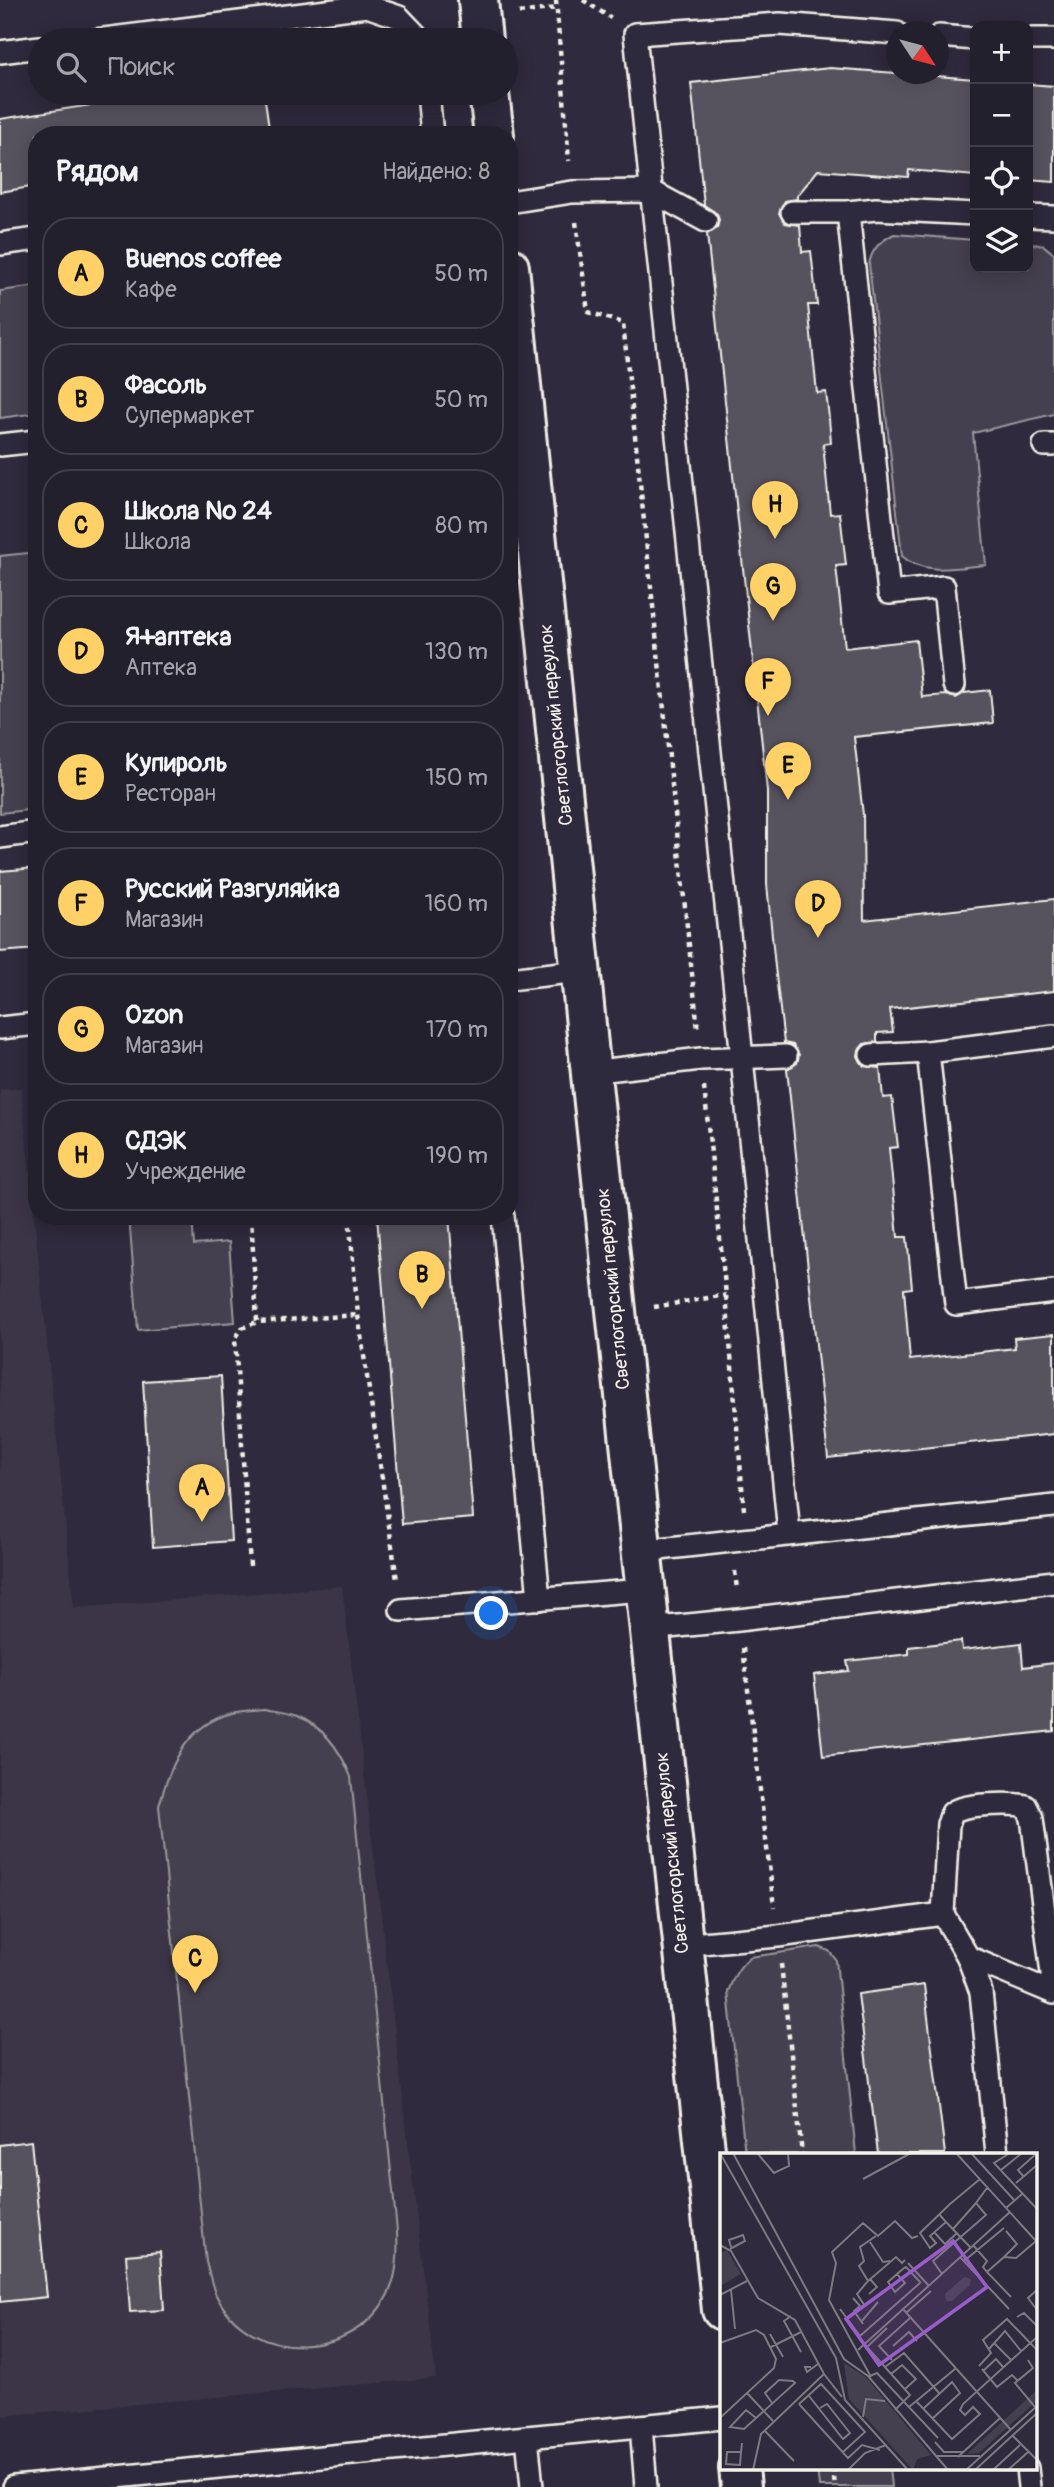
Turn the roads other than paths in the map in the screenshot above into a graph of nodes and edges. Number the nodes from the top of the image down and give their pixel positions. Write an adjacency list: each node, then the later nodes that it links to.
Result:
1 (478, 0): 4 (street)
2 (192, 28): 3 (lane)
3 (410, 28)
4 (481, 28)
5 (886, 32): 16 (lane)
6 (949, 37): 7 (lane)
7 (970, 39)
8 (1033, 39): 9 (lane)
9 (1054, 39)
10 (28, 48): 11 (lane)
11 (0, 52)
12 (429, 105): 14 (lane)
13 (490, 105): 15 (street)
14 (431, 126)
15 (493, 126)
16 (651, 191): 17 (lane); 23 (lane); 41 (lane)
17 (518, 201)
18 (792, 212): 19 (lane)
19 (849, 212): 20 (lane); 30 (lane)
20 (970, 214)
21 (1033, 216): 22 (lane)
22 (1054, 217)
23 (706, 222)
24 (28, 240): 25 (lane)
25 (0, 244)
26 (518, 436): 29 (street, Светлогорский переулок)
27 (28, 441): 28 (lane)
28 (0, 445)
29 (523, 530): 33 (street, Светлогорский переулок)
30 (954, 685)
31 (28, 833): 32 (lane)
32 (0, 837)
33 (579, 971): 34 (lane); 42 (street, Светлогорский переулок)
34 (518, 978)
35 (28, 1025): 36 (lane)
36 (0, 1028)
37 (1054, 1036): 38 (lane)
38 (928, 1052): 39 (lane); 44 (lane)
39 (872, 1055)
40 (786, 1056): 41 (lane)
41 (742, 1058): 42 (lane); 46 (lane)
42 (590, 1072): 47 (street, Светлогорский переулок)
43 (504, 1225): 50 (lane)
44 (1054, 1292)
45 (1054, 1506): 46 (lane)
46 (789, 1533): 47 (lane)
47 (641, 1551): 49 (street, Светлогорский переулок)
48 (1054, 1582): 52 (lane)
49 (643, 1590): 50 (lane); 52 (street, Светлогорский переулок)
50 (539, 1599): 51 (lane)
51 (401, 1610)
52 (648, 1629): 54 (street, Светлогорский переулок)
53 (943, 1914): 54 (lane); 55 (lane); 56 (lane)
54 (681, 1945): 58 (street, Светлогорский переулок)
55 (968, 1956): 56 (lane); 57 (lane)
56 (1054, 1991)
57 (997, 2153)
58 (720, 2293)
59 (720, 2418): 60 (lane)
60 (641, 2426): 61 (lane); 64 (lane)
61 (527, 2437): 62 (lane); 63 (lane)
62 (14, 2487)
63 (532, 2487)
64 (646, 2487)

